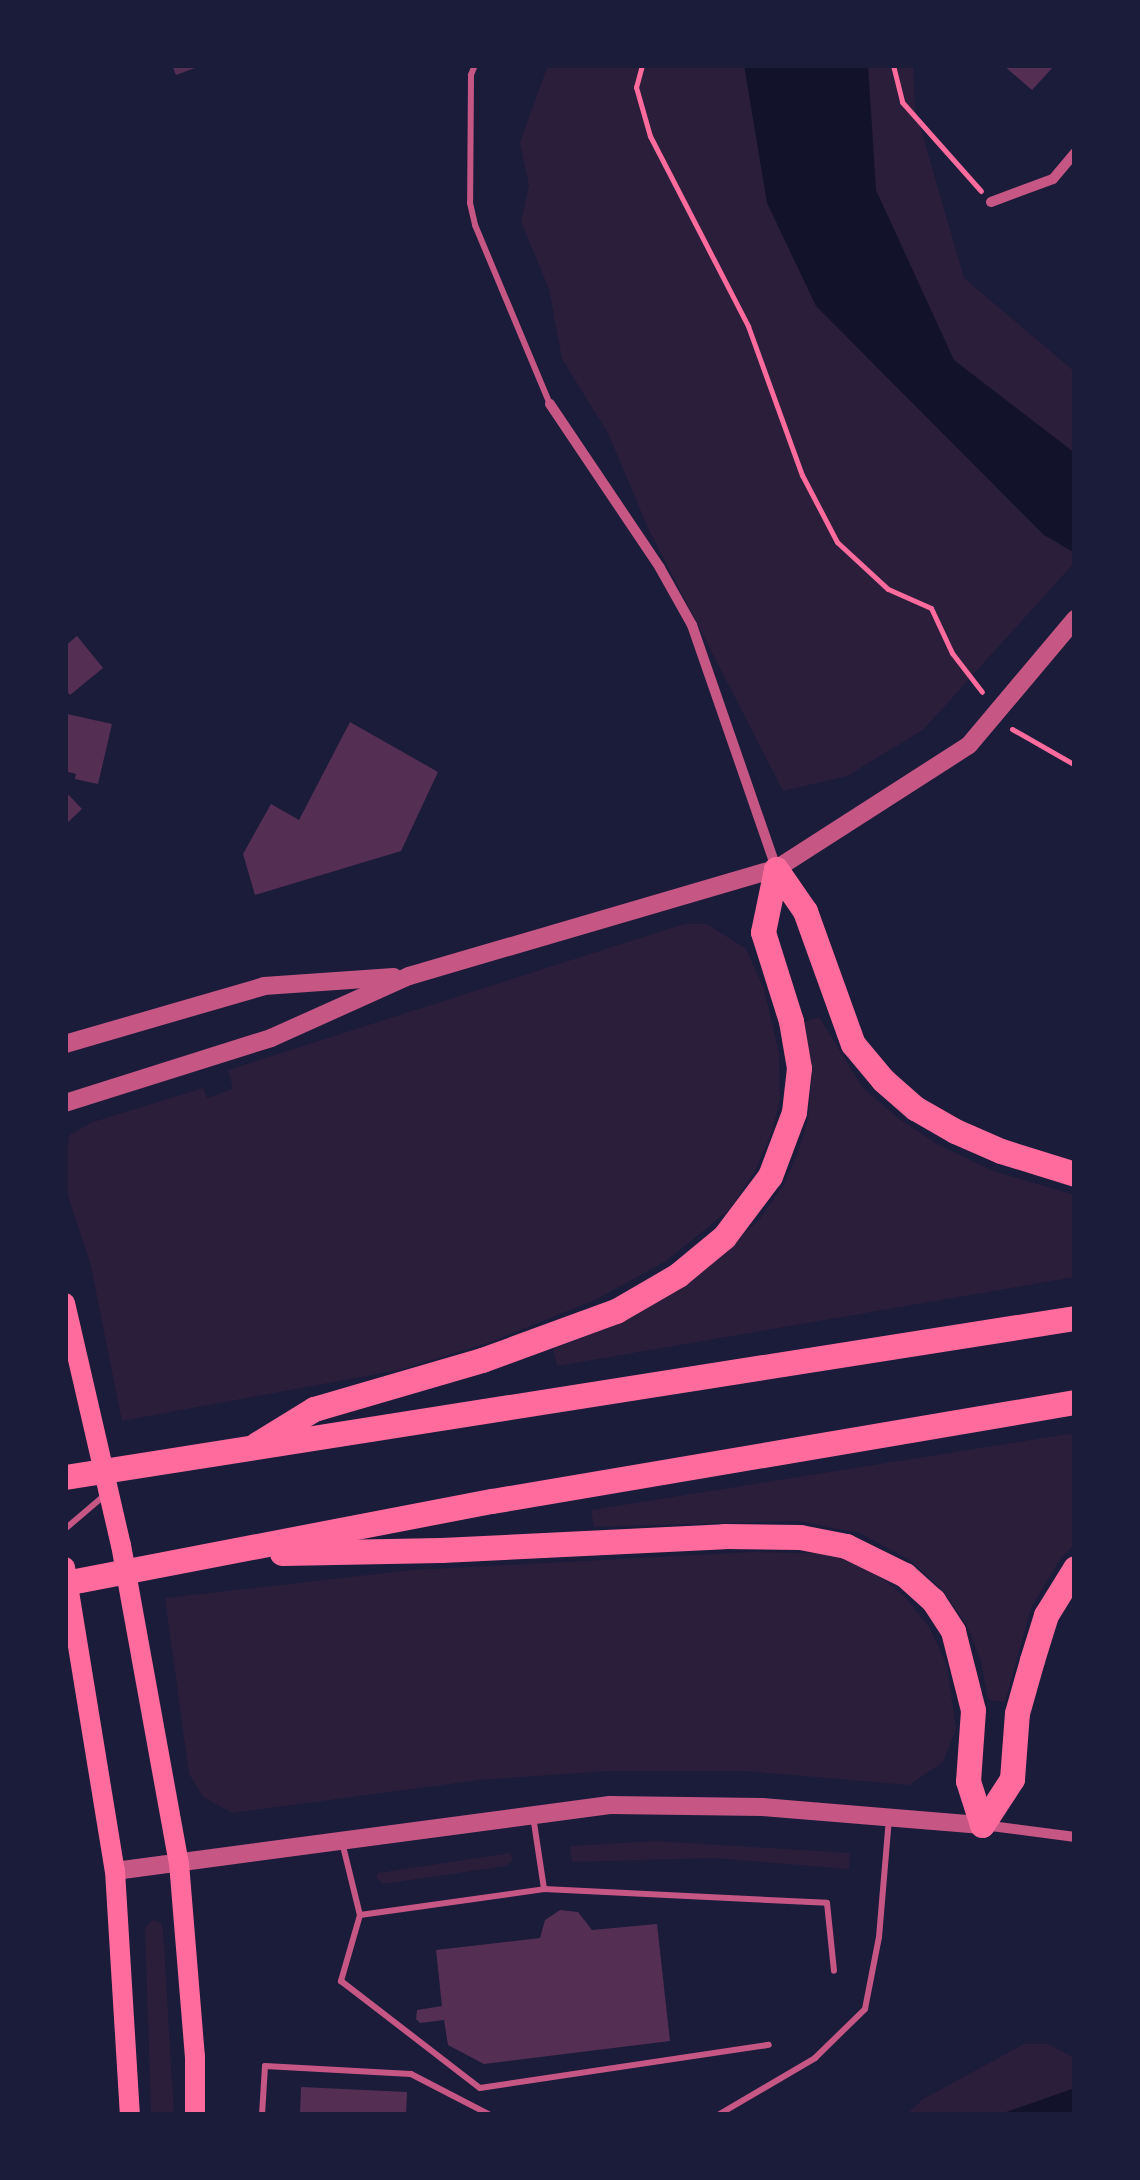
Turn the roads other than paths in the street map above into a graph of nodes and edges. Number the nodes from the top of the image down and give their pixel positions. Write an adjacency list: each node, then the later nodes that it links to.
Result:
1 (475, 65): 4 (lane)
2 (1075, 153): 3 (street)
3 (991, 202)
4 (550, 404): 6 (street)
5 (1075, 618): 6 (street)
6 (776, 869): 7 (street); 10 (highway); 14 (highway)
7 (409, 976): 8 (street); 9 (street)
8 (65, 1044)
9 (65, 1102)
10 (1075, 1174)
11 (65, 1303): 16 (main road)
12 (1075, 1318): 14 (highway)
13 (1075, 1402): 18 (highway)
14 (245, 1452): 15 (highway)
15 (65, 1476)
16 (109, 1491): 17 (lane); 27 (main road)
17 (65, 1529)
18 (211, 1554): 21 (highway); 24 (highway)
19 (65, 1567): 28 (main road)
20 (1075, 1568): 24 (highway)
21 (65, 1583)
22 (532, 1814): 23 (street); 26 (street); 29 (lane)
23 (889, 1818): 24 (street); 39 (lane)
24 (982, 1825): 25 (street)
25 (1075, 1837)
26 (342, 1840): 27 (street); 30 (lane)
27 (179, 1862): 28 (street); 35 (main road)
28 (115, 1871): 34 (main road)
29 (544, 1888): 30 (lane); 31 (lane)
30 (360, 1915): 32 (lane)
31 (834, 1971)
32 (769, 2045)
33 (466, 2103): 36 (lane); 37 (lane); 38 (lane)
34 (130, 2115)
35 (196, 2115)
36 (262, 2115)
37 (470, 2115)
38 (490, 2115)
39 (718, 2115)

